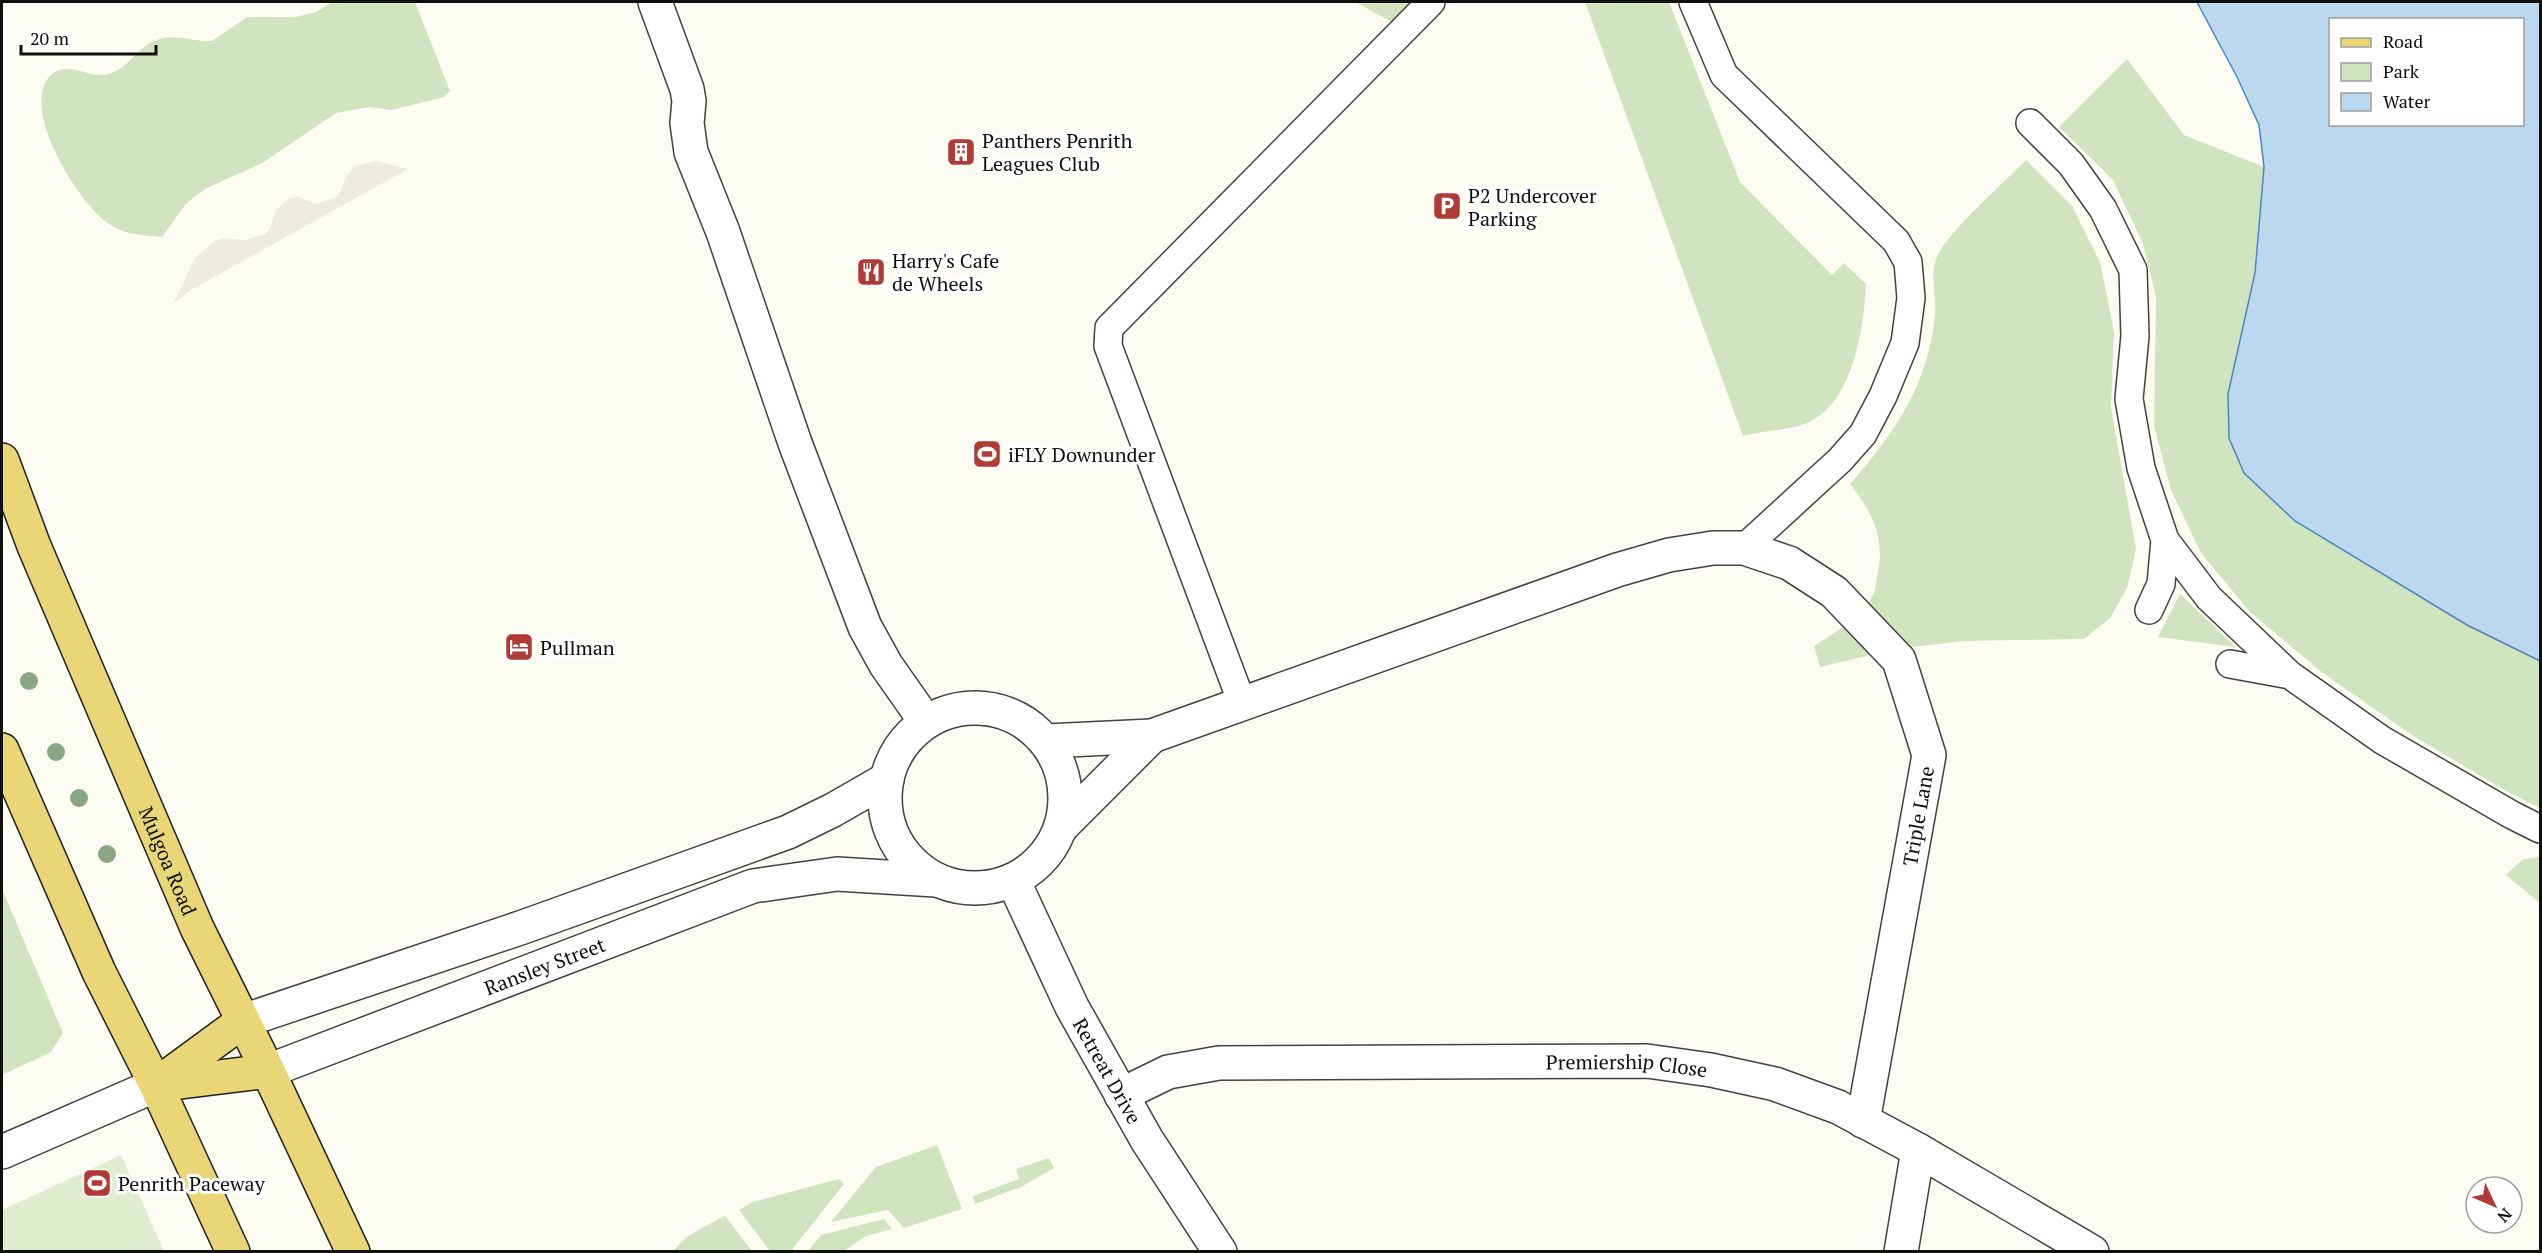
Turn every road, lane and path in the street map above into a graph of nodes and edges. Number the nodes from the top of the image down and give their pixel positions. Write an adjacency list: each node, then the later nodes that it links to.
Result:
1 (655, 2): 12 (street)
2 (1431, 2): 11 (lane)
3 (1693, 2): 7 (lane)
4 (2030, 123): 6 (lane)
5 (2, 460): 21 (main road, Mulgoa Road)
6 (2165, 540): 8 (lane); 10 (lane)
7 (1744, 548): 11 (street, Triple Lane); 25 (street, Triple Lane)
8 (2149, 610)
9 (2230, 664): 10 (lane)
10 (2290, 675): 18 (lane)
11 (1242, 703): 13 (street, Triple Lane)
12 (926, 722): 14 (street); 16 (street)
13 (1152, 736): 14 (street); 17 (street)
14 (1046, 741): 17 (street)
15 (2, 750): 23 (main road)
16 (887, 779): 19 (street); 21 (street, Ransley Street)
17 (1061, 827): 20 (street)
18 (2541, 828)
19 (936, 880): 20 (street); 22 (street, Ransley Street)
20 (1013, 880): 24 (street, Retreat Drive)
21 (243, 1021): 22 (main road, Mulgoa Road); 23 (main road, Ransley Street)
22 (268, 1071): 23 (main road, Ransley Street); 29 (main road, Mulgoa Road)
23 (156, 1085): 27 (street, Ransley Street); 28 (main road)
24 (1122, 1095): 25 (street, Premiership Close); 30 (street, Retreat Drive)
25 (1863, 1121): 26 (street, Premiership Close)
26 (1918, 1150): 31 (street); 32 (street, Premiership Close)
27 (2, 1152)
28 (233, 1251)
29 (353, 1251)
30 (1220, 1251)
31 (1901, 1251)
32 (2092, 1251)

